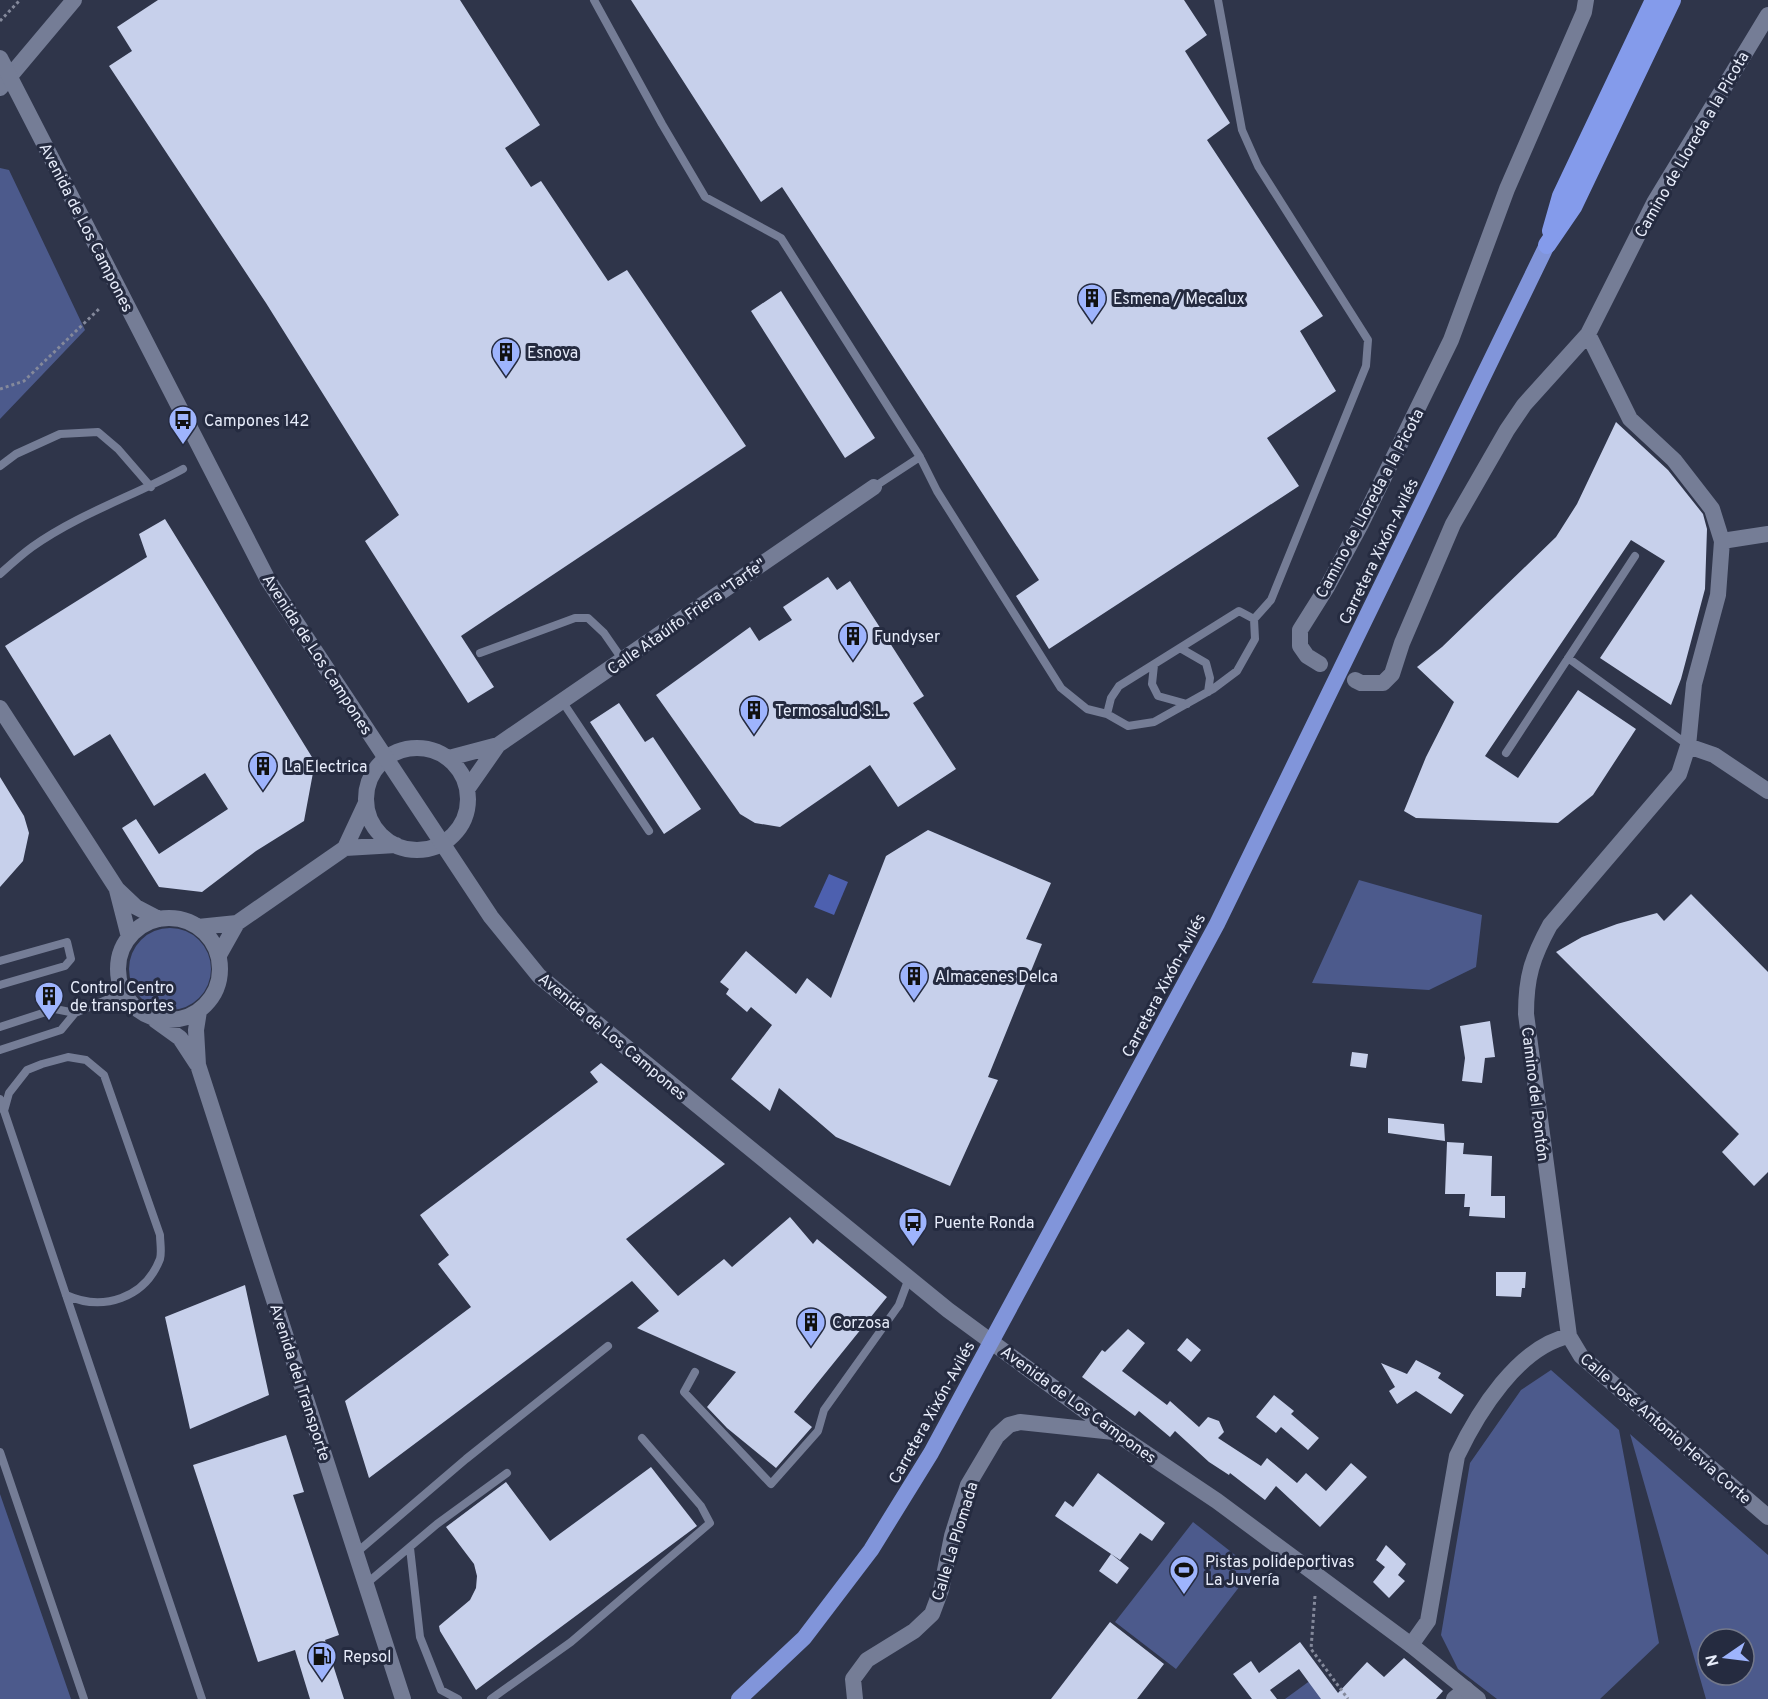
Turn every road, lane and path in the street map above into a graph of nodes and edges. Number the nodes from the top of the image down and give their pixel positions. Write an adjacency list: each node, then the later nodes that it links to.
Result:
1 (20, 0): 9 (path)
2 (74, 0): 11 (street)
3 (594, 0): 16 (lane)
4 (1218, 0): 25 (lane)
5 (1586, 0): 31 (street, Camino de Lloreda a la Picota)
6 (1654, 0): 12 (highway)
7 (1672, 0): 12 (highway)
8 (1768, 15): 14 (street, Camino de Lloreda a la Picota)
9 (0, 21)
10 (0, 58): 41 (street, Avenida de Los Campones)
11 (0, 88)
12 (1547, 244): 88 (highway, Carretera Xixón-Avilés)
13 (100, 308): 15 (path)
14 (1588, 334): 22 (street); 32 (street, Camino de Lloreda a la Picota)
15 (0, 389)
16 (920, 457): 20 (lane); 37 (lane)
17 (0, 466): 19 (lane)
18 (183, 469): 19 (lane)
19 (151, 486): 24 (lane)
20 (874, 487): 29 (street, Calle Ataúlfo Friera "Tarfe")
21 (1768, 534): 22 (street)
22 (1722, 541): 39 (street, Camino del Pontón)
23 (1635, 556): 28 (lane)
24 (0, 574)
25 (1254, 619): 26 (lane); 33 (lane)
26 (1180, 648): 30 (lane); 33 (lane)
27 (480, 653): 29 (lane)
28 (1568, 657): 39 (lane); 40 (lane)
29 (622, 660): 34 (street, Calle Ataúlfo Friera "Tarfe")
30 (1154, 664): 35 (lane); 37 (lane)
31 (1320, 664)
32 (1355, 680)
33 (1208, 692): 35 (lane)
34 (562, 701): 38 (street, Calle Ataúlfo Friera "Tarfe"); 46 (lane)
35 (1187, 704): 37 (lane)
36 (0, 708): 50 (street)
37 (1107, 714)
38 (498, 745): 42 (street, Calle Ataúlfo Friera "Tarfe"); 43 (street, Calle Ataúlfo Friera "Tarfe")
39 (1688, 746): 44 (street); 69 (street, Camino del Pontón)
40 (1506, 753)
41 (386, 758): 42 (street); 45 (street); 47 (street, Avenida de Los Campones)
42 (449, 758): 43 (street)
43 (468, 788): 47 (street)
44 (1768, 791)
45 (366, 803): 48 (street); 49 (street)
46 (649, 831)
47 (443, 843): 48 (street); 67 (street, Avenida de Los Campones)
48 (396, 845): 49 (street)
49 (345, 849): 52 (street)
50 (117, 889): 51 (street); 54 (street)
51 (159, 919): 53 (street); 54 (street)
52 (237, 923): 53 (street); 55 (street)
53 (198, 927): 55 (street)
54 (129, 937): 58 (street)
55 (219, 955): 59 (street)
56 (0, 961): 57 (lane)
57 (0, 985)
58 (123, 993): 60 (lane); 61 (street)
59 (200, 1011): 61 (street); 64 (street)
60 (75, 1013): 62 (lane); 63 (lane)
61 (152, 1018): 64 (street)
62 (0, 1027)
63 (0, 1050)
64 (198, 1065): 78 (street, Avenida del Transporte)
65 (0, 1099): 66 (lane)
66 (4, 1111): 68 (lane); 68 (lane)
67 (909, 1278): 71 (lane); 72 (street, Avenida de Los Campones)
68 (66, 1295): 84 (lane)
69 (1569, 1336): 76 (street, Calle José Antonio Hevia Corte); 81 (street)
70 (608, 1346): 78 (lane)
71 (695, 1372)
72 (1114, 1432): 79 (street, Avenida de Los Campones); 89 (street, Calle La Plomada)
73 (642, 1438): 87 (lane)
74 (0, 1452): 83 (lane)
75 (507, 1473): 77 (lane)
76 (1768, 1517)
77 (410, 1548): 80 (lane); 86 (lane)
78 (356, 1553): 80 (street, Avenida del Transporte)
79 (1325, 1582): 81 (street, Avenida de Los Campones); 90 (path)
80 (366, 1584): 85 (street, Avenida del Transporte)
81 (1411, 1645): 82 (street, Avenida de Los Campones)
82 (1466, 1696)
83 (84, 1699)
84 (202, 1699)
85 (403, 1699)
86 (458, 1699)
87 (491, 1699)
88 (740, 1699)
89 (855, 1699)
90 (1348, 1699)

